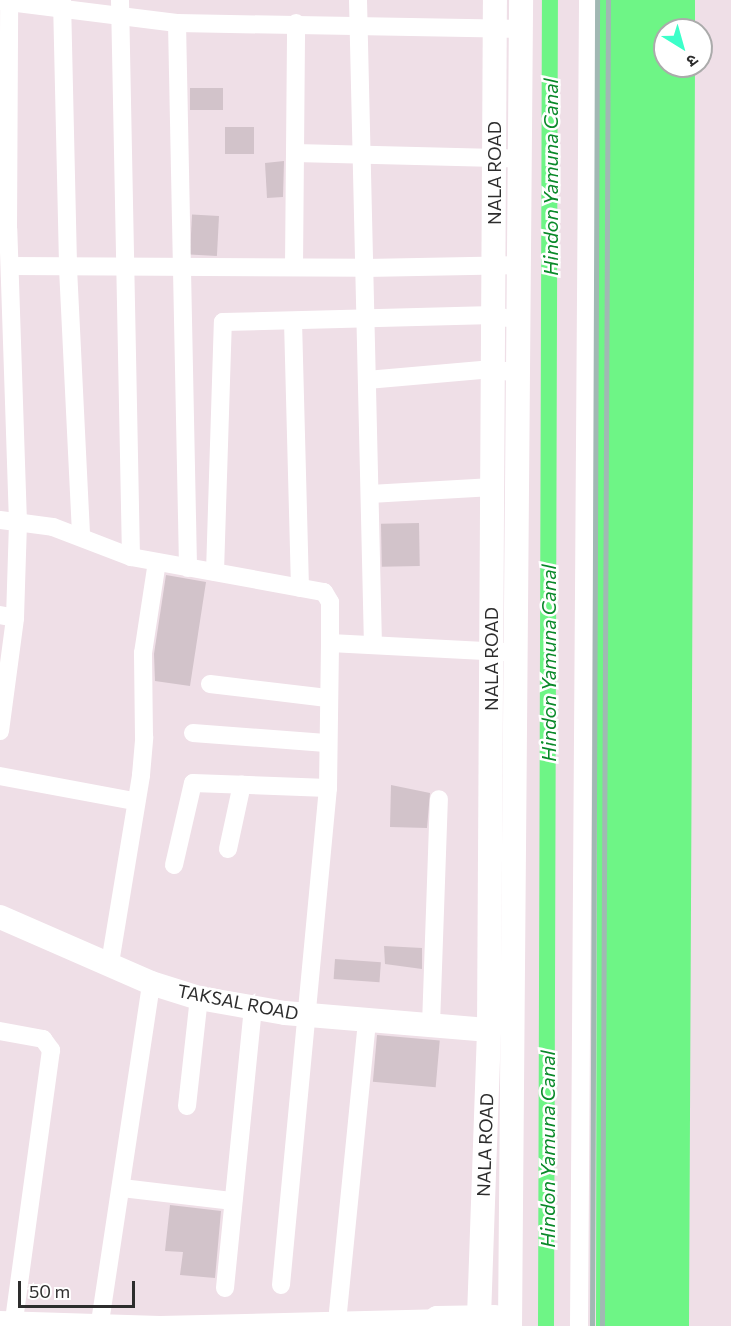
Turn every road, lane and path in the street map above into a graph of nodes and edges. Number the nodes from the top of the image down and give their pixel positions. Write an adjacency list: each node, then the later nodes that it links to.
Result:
1 (358, 0): 10 (street)
2 (495, 0): 11 (street, NALA ROAD)
3 (521, 0): 12 (street, NALA ROAD)
4 (588, 0): 81 (street)
5 (6, 2): 6 (street); 13 (street)
6 (62, 6): 7 (street); 22 (street)
7 (121, 8): 8 (street); 23 (street)
8 (177, 23): 9 (street); 24 (street)
9 (296, 23): 10 (street); 14 (street)
10 (359, 25): 11 (street); 15 (street)
11 (495, 29): 12 (street); 16 (street, NALA ROAD)
12 (521, 29): 17 (street, NALA ROAD)
13 (4, 135): 20 (street)
14 (295, 153): 15 (street); 21 (street)
15 (364, 155): 16 (street); 25 (street)
16 (494, 157): 17 (street); 18 (street, NALA ROAD)
17 (521, 158): 19 (street, NALA ROAD)
18 (494, 264): 19 (street); 25 (street); 26 (street, NALA ROAD)
19 (520, 265): 29 (street, NALA ROAD)
20 (11, 266): 22 (street); 35 (street)
21 (294, 266): 24 (street); 25 (street)
22 (68, 268): 23 (street); 36 (street)
23 (124, 268): 24 (street); 37 (street)
24 (182, 268): 39 (street)
25 (365, 268): 28 (street)
26 (494, 315): 28 (street); 29 (street); 30 (street, NALA ROAD)
27 (293, 321): 28 (street); 40 (street); 41 (street)
28 (368, 321): 32 (street)
29 (520, 321): 31 (street, NALA ROAD)
30 (493, 369): 31 (street); 32 (street); 33 (street, NALA ROAD)
31 (520, 374): 46 (street, NALA ROAD)
32 (367, 380): 34 (street)
33 (493, 487): 34 (street); 45 (street, NALA ROAD)
34 (370, 494): 44 (street)
35 (9, 521): 36 (street); 42 (street)
36 (81, 535): 37 (street)
37 (131, 557): 38 (street)
38 (157, 562): 39 (street); 58 (street)
39 (188, 568): 40 (street)
40 (215, 572): 41 (street)
41 (300, 588): 43 (street)
42 (7, 617): 51 (street)
43 (330, 644): 44 (street); 48 (street)
44 (373, 645): 45 (street)
45 (492, 651): 46 (street); 49 (street, NALA ROAD)
46 (518, 652): 50 (street, NALA ROAD)
47 (210, 684): 48 (street)
48 (327, 698): 53 (street)
49 (491, 727): 50 (street); 69 (street, NALA ROAD)
50 (517, 728): 78 (street, NALA ROAD)
51 (0, 731)
52 (193, 733): 53 (street)
53 (326, 743): 56 (street)
54 (0, 776): 58 (street)
55 (242, 784): 56 (street); 59 (street); 60 (street)
56 (328, 788): 66 (street)
57 (439, 799): 68 (street)
58 (134, 801): 62 (street)
59 (228, 849)
60 (174, 865)
61 (0, 917): 62 (street, TAKSAL ROAD)
62 (110, 963): 63 (street, TAKSAL ROAD)
63 (151, 983): 64 (street, TAKSAL ROAD); 72 (street)
64 (199, 998): 65 (street, TAKSAL ROAD); 71 (street)
65 (253, 1007): 66 (street, TAKSAL ROAD); 73 (street)
66 (307, 1015): 67 (street, TAKSAL ROAD); 74 (street)
67 (367, 1022): 68 (street, TAKSAL ROAD); 80 (street)
68 (431, 1025): 69 (street, TAKSAL ROAD)
69 (489, 1030): 77 (street, NALA ROAD)
70 (0, 1031): 76 (street)
71 (187, 1106)
72 (122, 1188): 73 (street); 79 (street)
73 (233, 1202): 75 (street)
74 (281, 1284)
75 (225, 1288)
76 (7, 1320): 79 (street)
77 (454, 1321): 78 (street); 80 (street)
78 (510, 1321)
79 (100, 1322): 80 (street)
80 (337, 1322)
81 (579, 1326)

